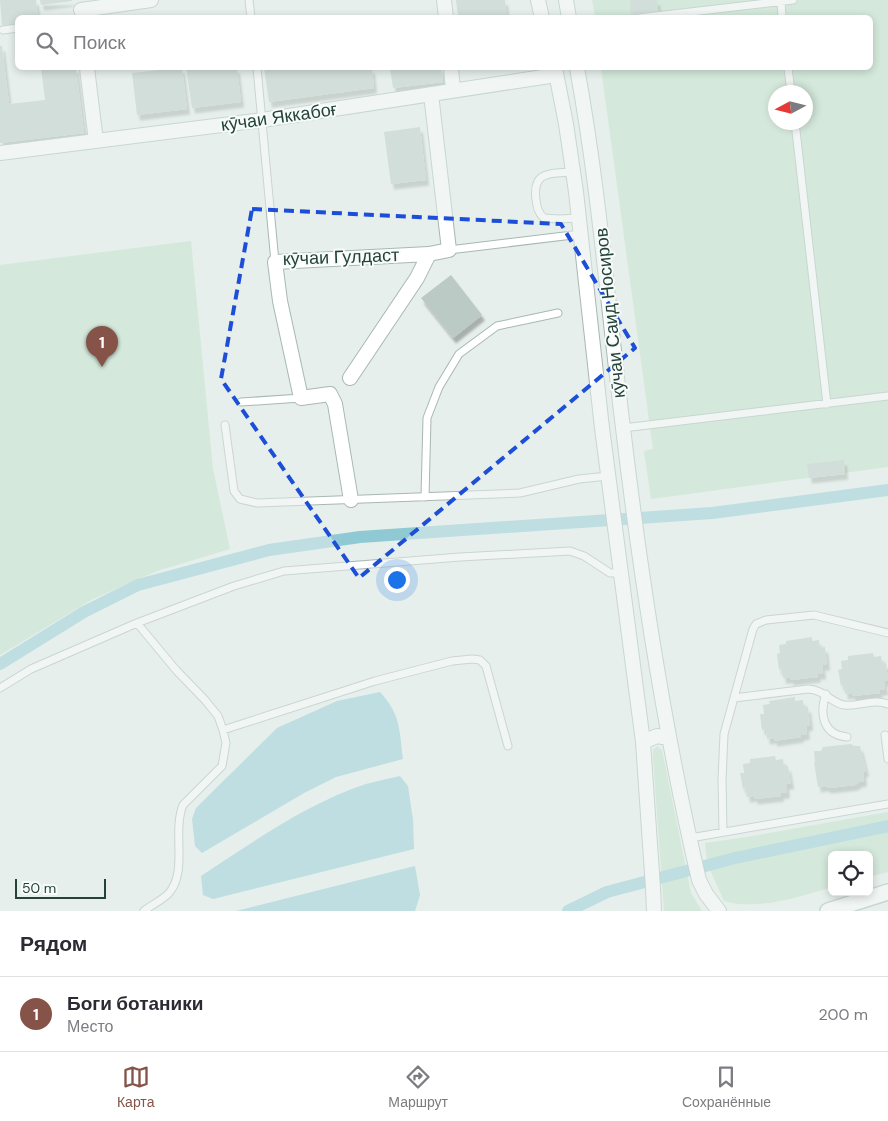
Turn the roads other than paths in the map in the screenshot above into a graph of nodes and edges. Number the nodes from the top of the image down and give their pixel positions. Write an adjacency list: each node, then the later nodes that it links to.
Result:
1 (151, 0): 8 (street)
2 (249, 0): 9 (lane)
3 (444, 0): 10 (street)
4 (538, 0): 11 (street)
5 (566, 0): 12 (street)
6 (793, 0): 7 (lane)
7 (781, 1): 13 (lane); 14 (lane)
8 (81, 9)
9 (251, 15)
10 (446, 15)
11 (541, 15)
12 (568, 15)
13 (664, 15)
14 (782, 15)
15 (15, 28): 16 (lane)
16 (3, 30)
17 (87, 70): 28 (street)
18 (257, 70): 26 (lane, кӯчаи Гулдаст)
19 (451, 70): 24 (street)
20 (577, 70): 31 (street, кӯчаи Саид Носиров)
21 (788, 70): 23 (lane)
22 (556, 71): 24 (street, кӯчаи Яккабоғ); 30 (street, кӯчаи Саид Носиров)
23 (790, 85)
24 (453, 90): 25 (street, кӯчаи Яккабоғ)
25 (431, 94): 26 (street, кӯчаи Яккабоғ); 34 (street)
26 (262, 120): 28 (street, кӯчаи Яккабоғ); 36 (lane, кӯчаи Гулдаст)
27 (795, 130): 42 (lane)
28 (96, 141): 29 (street, кӯчаи Яккабоғ)
29 (0, 153)
30 (573, 172): 32 (street, кӯчаи Саид Носиров); 32 (lane)
31 (598, 210): 32 (street); 44 (street, кӯчаи Саид Носиров)
32 (579, 215): 33 (street, кӯчаи Саид Носиров)
33 (581, 234): 34 (lane); 45 (street, кӯчаи Саид Носиров)
34 (449, 250): 35 (street, кӯчаи Гулдаст)
35 (429, 254): 36 (street, кӯчаи Гулдаст); 38 (street)
36 (275, 262): 40 (street)
37 (558, 314): 46 (lane)
38 (350, 378)
39 (888, 396): 42 (lane)
40 (301, 398): 41 (lane); 47 (street)
41 (241, 402)
42 (827, 404): 44 (lane)
43 (225, 425): 47 (lane)
44 (623, 428): 58 (street, кӯчаи Саид Носиров)
45 (608, 476): 46 (lane); 48 (street, кӯчаи Саид Носиров)
46 (425, 497): 47 (lane)
47 (351, 500)
48 (620, 567): 49 (lane); 59 (street, кӯчаи Саид Носиров)
49 (137, 623): 51 (lane); 55 (lane)
50 (888, 633): 53 (lane)
51 (0, 688)
52 (826, 694): 53 (lane); 54 (lane); 57 (lane)
53 (734, 698): 63 (lane)
54 (888, 704)
55 (223, 730): 60 (lane); 66 (lane)
56 (885, 735): 61 (lane)
57 (847, 737)
58 (669, 738): 59 (street); 64 (street, кӯчаи Саид Носиров)
59 (642, 742): 67 (street, кӯчаи Саид Носиров)
60 (508, 746)
61 (888, 759)
62 (888, 804): 63 (lane)
63 (723, 832): 64 (lane)
64 (690, 838): 68 (street, кӯчаи Саид Носиров)
65 (888, 892): 69 (main road)
66 (144, 911)
67 (654, 911)
68 (719, 911)
69 (828, 911)

